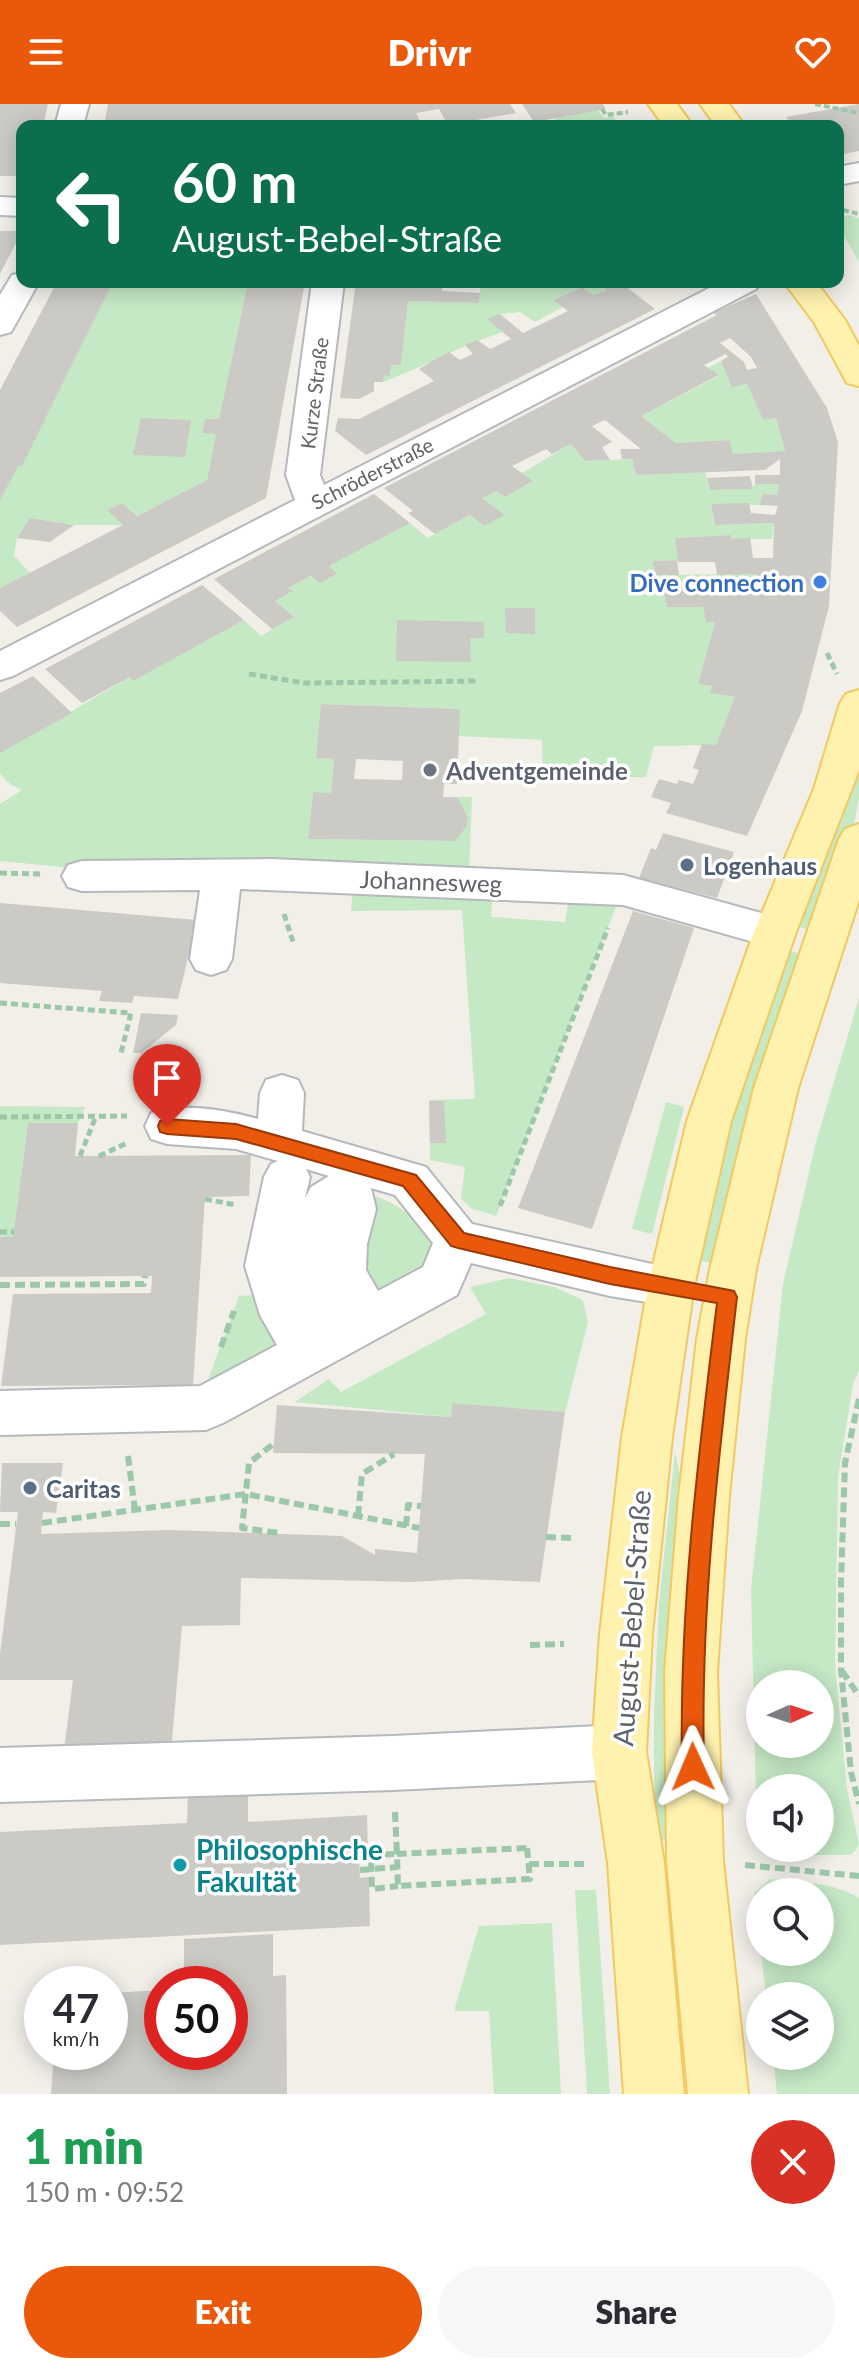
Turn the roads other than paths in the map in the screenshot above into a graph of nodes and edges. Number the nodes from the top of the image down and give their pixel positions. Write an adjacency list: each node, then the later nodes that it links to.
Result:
1 (662, 104): 3 (main road)
2 (714, 104): 4 (main road)
3 (674, 120)
4 (726, 120)
5 (20, 288): 12 (street)
6 (327, 288): 15 (street, Kurze Straße)
7 (678, 288): 11 (street)
8 (733, 288): 11 (street, Schröderstraße)
9 (805, 288): 14 (main road)
10 (839, 288): 13 (main road)
11 (697, 306): 15 (street, Schröderstraße)
12 (0, 325)
13 (859, 338)
14 (859, 376)
15 (313, 503): 16 (street, Schröderstraße)
16 (0, 667)
17 (859, 703): 21 (main road, August-Bebel-Straße)
18 (859, 839): 28 (main road)
19 (222, 875): 20 (street, Johannesweg); 21 (street, Johannesweg); 22 (street)
20 (82, 876)
21 (775, 932): 27 (main road, August-Bebel-Straße)
22 (211, 959)
23 (282, 1093): 25 (street)
24 (154, 1122): 25 (street)
25 (283, 1160): 26 (street); 29 (street)
26 (471, 1243): 27 (street); 29 (street)
27 (671, 1286): 28 (main road); 31 (main road, August-Bebel-Straße)
28 (727, 1297): 34 (main road)
29 (340, 1334): 30 (street)
30 (0, 1413)
31 (619, 1752): 32 (street); 33 (main road, August-Bebel-Straße)
32 (0, 1775)
33 (654, 2094)
34 (718, 2094)

